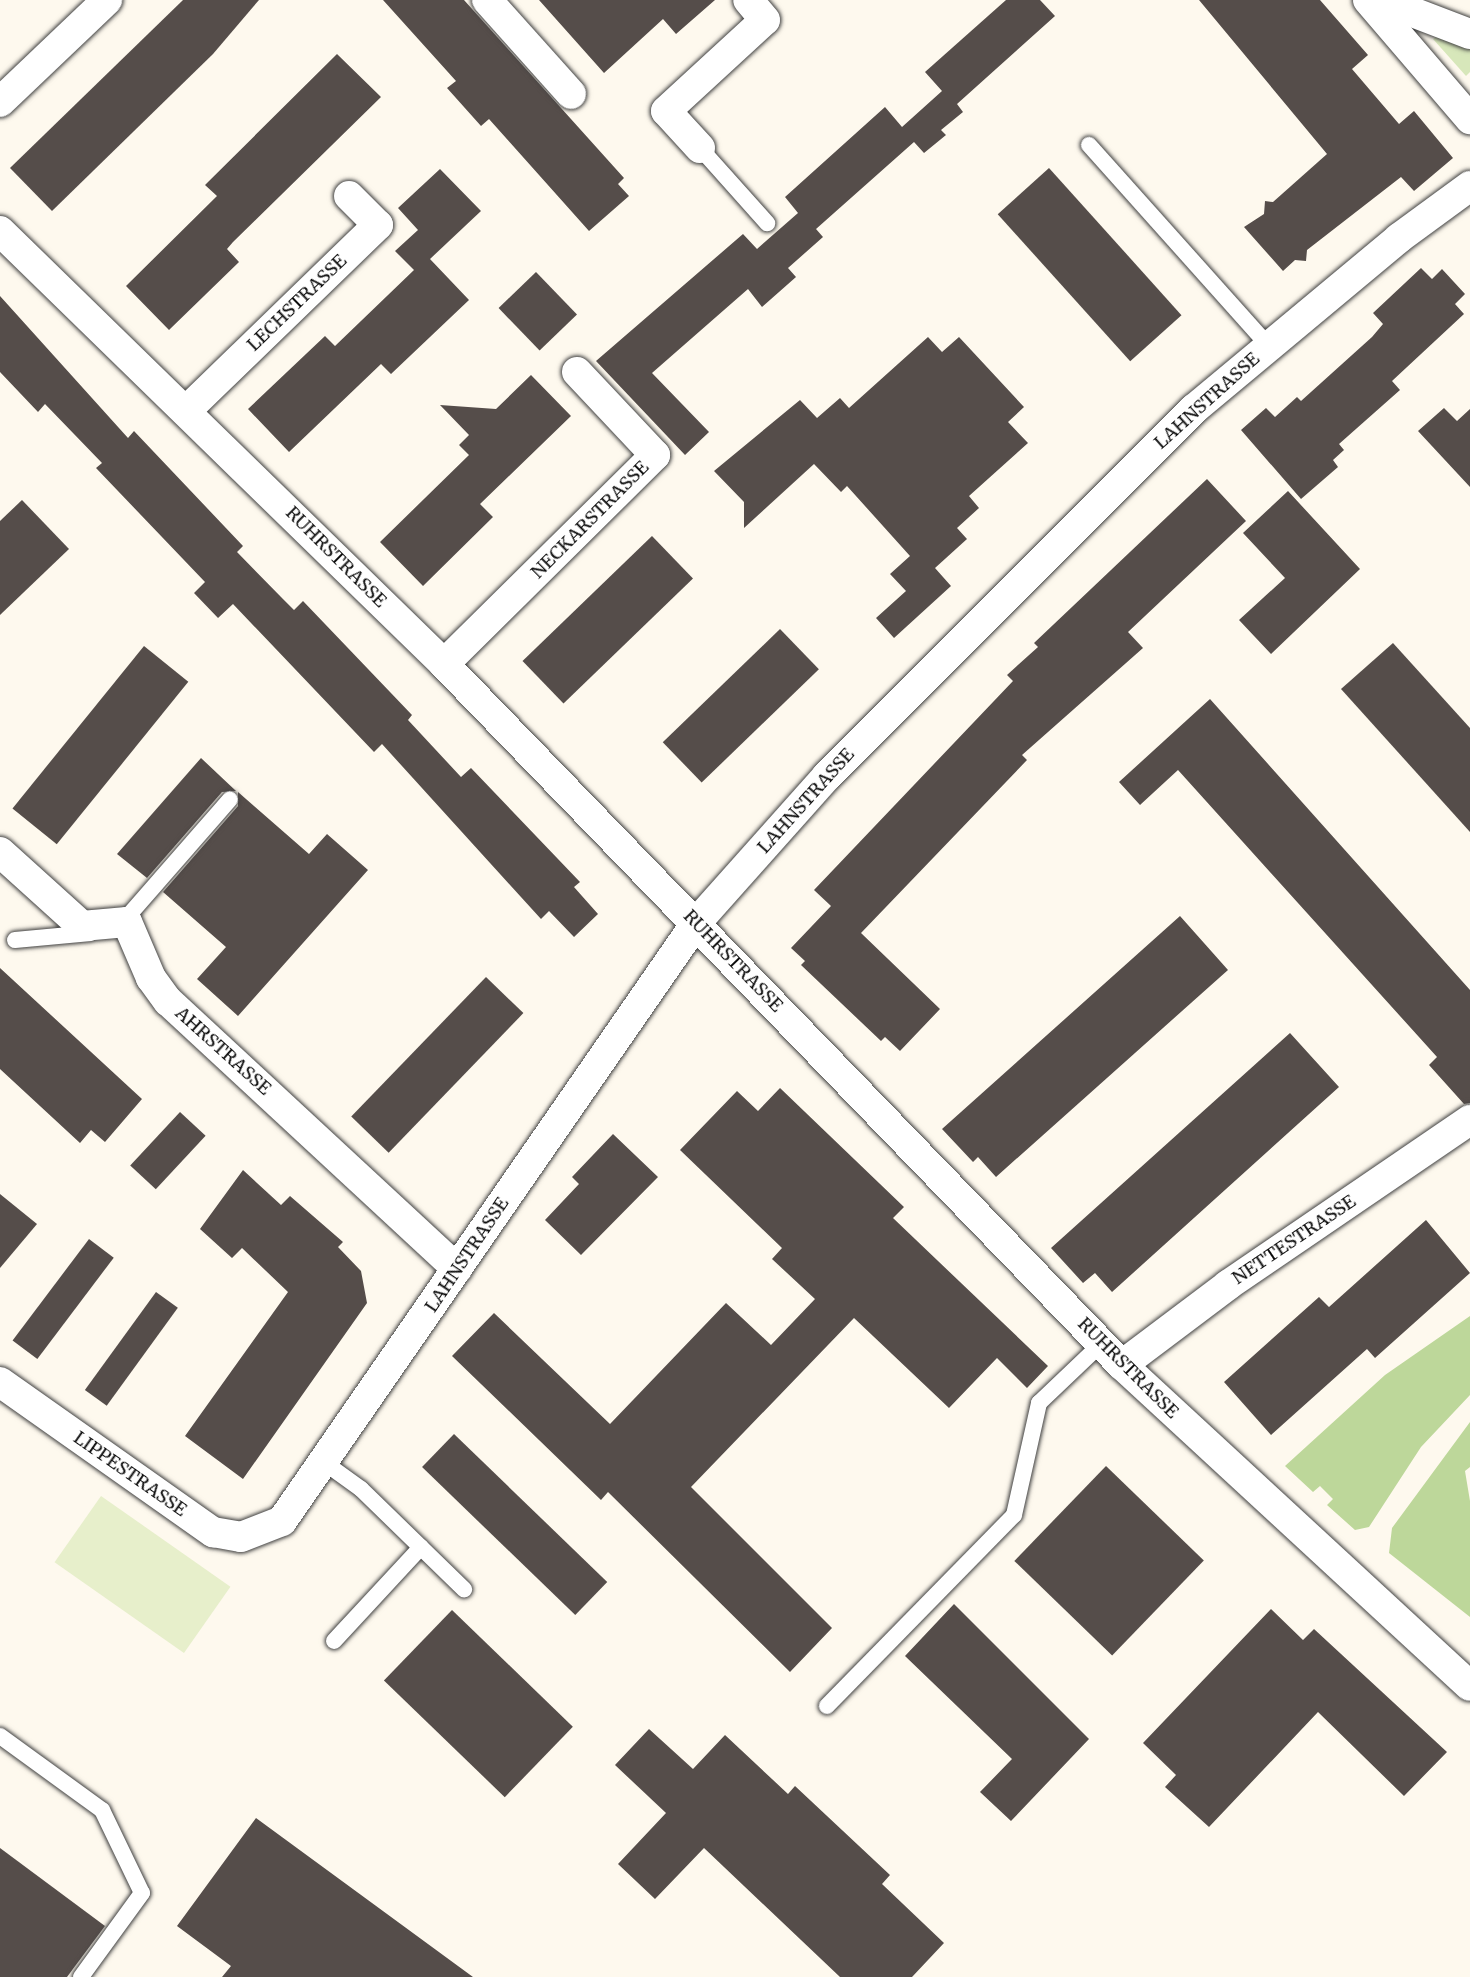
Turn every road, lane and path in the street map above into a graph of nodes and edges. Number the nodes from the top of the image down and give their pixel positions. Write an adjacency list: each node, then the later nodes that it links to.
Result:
1 (107, 0): 8 (street)
2 (487, 0): 7 (street)
3 (748, 0): 11 (street)
4 (1368, 0): 9 (street)
5 (1381, 0): 6 (street)
6 (1470, 34)
7 (571, 94)
8 (0, 102)
9 (1470, 119)
10 (1089, 145): 16 (lane)
11 (700, 148): 14 (lane)
12 (1470, 186): 16 (street, LAHNSTRASSE)
13 (349, 196): 18 (street, LECHSTRASSE)
14 (767, 223)
15 (0, 231): 18 (street, RUHRSTRASSE)
16 (1269, 345): 23 (street, LAHNSTRASSE)
17 (578, 372): 19 (street, NECKARSTRASSE)
18 (187, 410): 19 (street, RUHRSTRASSE)
19 (444, 664): 23 (street, RUHRSTRASSE)
20 (230, 799): 22 (lane)
21 (0, 852): 22 (street)
22 (127, 922): 24 (lane); 26 (street, AHRSTRASSE)
23 (696, 923): 26 (street, LAHNSTRASSE); 27 (street, RUHRSTRASSE)
24 (15, 940)
25 (1470, 1120): 27 (street, NETTESTRASSE)
26 (457, 1269): 29 (street, LAHNSTRASSE)
27 (1112, 1354): 34 (street, RUHRSTRASSE); 35 (lane)
28 (0, 1382): 30 (street, LIPPESTRASSE)
29 (325, 1463): 30 (street, LAHNSTRASSE); 31 (lane)
30 (269, 1530)
31 (421, 1547): 32 (lane); 33 (lane)
32 (464, 1589)
33 (334, 1641)
34 (1470, 1686)
35 (827, 1706)
36 (0, 1736): 37 (lane)
37 (81, 1977)

